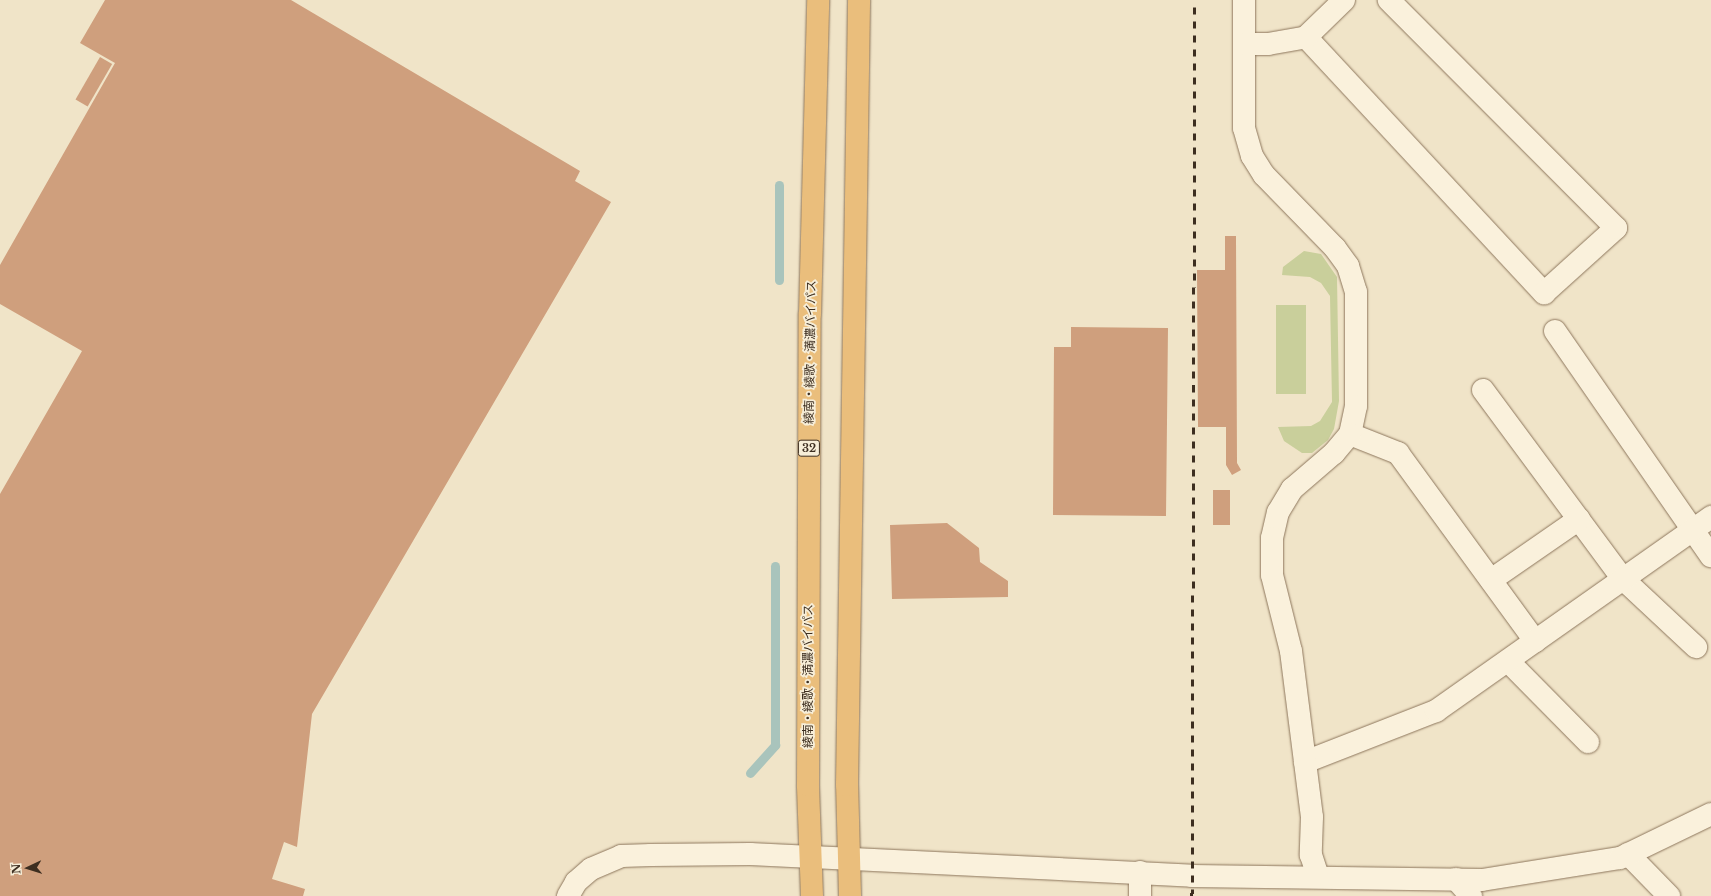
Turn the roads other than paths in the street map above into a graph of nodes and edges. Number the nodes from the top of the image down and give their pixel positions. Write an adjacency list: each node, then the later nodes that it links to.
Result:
1 (818, 0): 24 (highway, 綾南・綾歌・満濃バイパス / 32)
2 (859, 0): 25 (highway)
3 (1244, 0): 7 (street)
4 (1344, 0): 6 (street)
5 (1389, 0): 6 (street)
6 (1306, 37): 7 (street)
7 (1244, 44): 10 (street)
8 (1555, 331): 13 (street)
9 (1483, 390): 12 (street)
10 (1350, 434): 16 (street); 21 (street)
11 (1711, 516): 13 (street)
12 (1578, 520): 15 (street); 16 (street)
13 (1692, 530): 14 (street); 15 (street)
14 (1711, 556)
15 (1623, 579): 17 (street); 18 (street)
16 (1491, 580): 17 (street)
17 (1535, 641): 19 (street)
18 (1696, 647)
19 (1508, 661): 20 (street); 21 (street)
20 (1588, 742)
21 (1305, 762): 27 (street)
22 (1711, 814): 23 (street)
23 (1628, 854): 28 (street); 34 (street)
24 (811, 856): 25 (street); 29 (street); 30 (highway, 綾南・綾歌・満濃バイパス / 32)
25 (849, 858): 26 (street); 31 (highway)
26 (1140, 872): 27 (street); 32 (street)
27 (1318, 877): 28 (street)
28 (1456, 879): 33 (street)
29 (568, 896)
30 (812, 896)
31 (850, 896)
32 (1140, 896)
33 (1471, 896)
34 (1669, 896)

